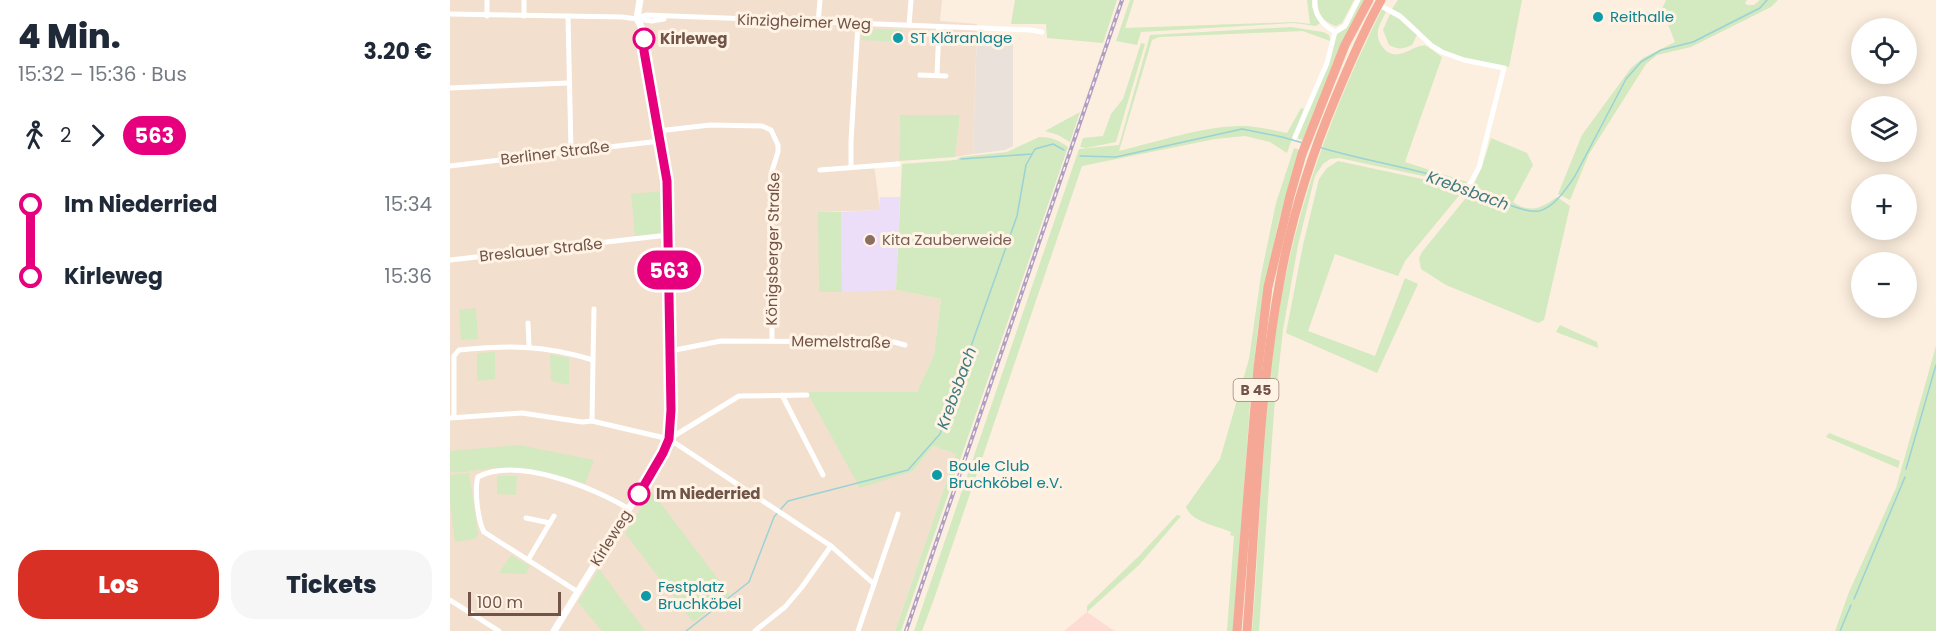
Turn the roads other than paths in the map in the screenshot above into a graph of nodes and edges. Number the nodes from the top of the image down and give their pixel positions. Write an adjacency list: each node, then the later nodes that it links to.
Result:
1 (487, 0): 11 (street)
2 (524, 0): 12 (street)
3 (638, 0): 14 (street, Kirleweg)
4 (820, 0): 15 (street)
5 (911, 0): 17 (street)
6 (1315, 0): 20 (street)
7 (1358, 0): 20 (street)
8 (1370, 0): 27 (highway, B 45); 35 (street)
9 (1381, 0): 27 (highway, B 45)
10 (450, 14): 11 (street, Kinzigheimer Weg)
11 (487, 16): 12 (street, Kinzigheimer Weg)
12 (524, 16): 13 (street, Kinzigheimer Weg)
13 (568, 16): 14 (street, Kinzigheimer Weg); 24 (street)
14 (637, 18): 15 (street, Kinzigheimer Weg); 26 (street, Kirleweg)
15 (818, 23): 16 (street, Kinzigheimer Weg)
16 (858, 24): 17 (street, Kinzigheimer Weg); 33 (street)
17 (909, 25): 18 (street, Kinzigheimer Weg)
18 (939, 27): 19 (street, Kinzigheimer Weg); 22 (street)
19 (1042, 32)
20 (1335, 32): 28 (street)
21 (920, 75): 22 (street)
22 (937, 75): 23 (street)
23 (946, 76)
24 (568, 83): 25 (street); 30 (street)
25 (450, 88)
26 (658, 131): 29 (street, Kirleweg); 40 (street, Königsberger Straße)
27 (1314, 136): 65 (highway, B 45); 66 (highway, B 45)
28 (1295, 137)
29 (660, 141): 30 (street, Berliner Straße); 36 (street, Kirleweg)
30 (571, 151): 32 (street, Berliner Straße)
31 (898, 164): 33 (street)
32 (450, 166)
33 (851, 167): 34 (street)
34 (820, 170)
35 (1466, 192)
36 (669, 235): 37 (street, Breslauer Straße); 43 (street, Kirleweg)
37 (450, 260)
38 (594, 309): 44 (street)
39 (528, 323): 42 (street)
40 (772, 340): 41 (street, Memelstraße); 43 (street, Memelstraße)
41 (905, 345)
42 (529, 346): 44 (street); 47 (street)
43 (670, 351): 49 (street, Kirleweg)
44 (593, 360): 48 (street)
45 (782, 395): 46 (street); 49 (street); 50 (street)
46 (807, 395)
47 (452, 418): 48 (street)
48 (592, 421): 49 (street)
49 (669, 439): 51 (street, Kirleweg); 56 (street)
50 (823, 475)
51 (629, 509): 57 (street); 59 (street, Kirleweg)
52 (898, 514): 58 (street)
53 (554, 516): 55 (street)
54 (526, 518): 55 (street)
55 (550, 523): 57 (street)
56 (831, 546): 58 (street); 63 (street)
57 (528, 560): 59 (street)
58 (874, 584): 64 (street)
59 (578, 592): 62 (street, Kirleweg)
60 (450, 600): 61 (street)
61 (499, 631)
62 (554, 631)
63 (755, 631)
64 (858, 631)
65 (1237, 631)
66 (1247, 631)

